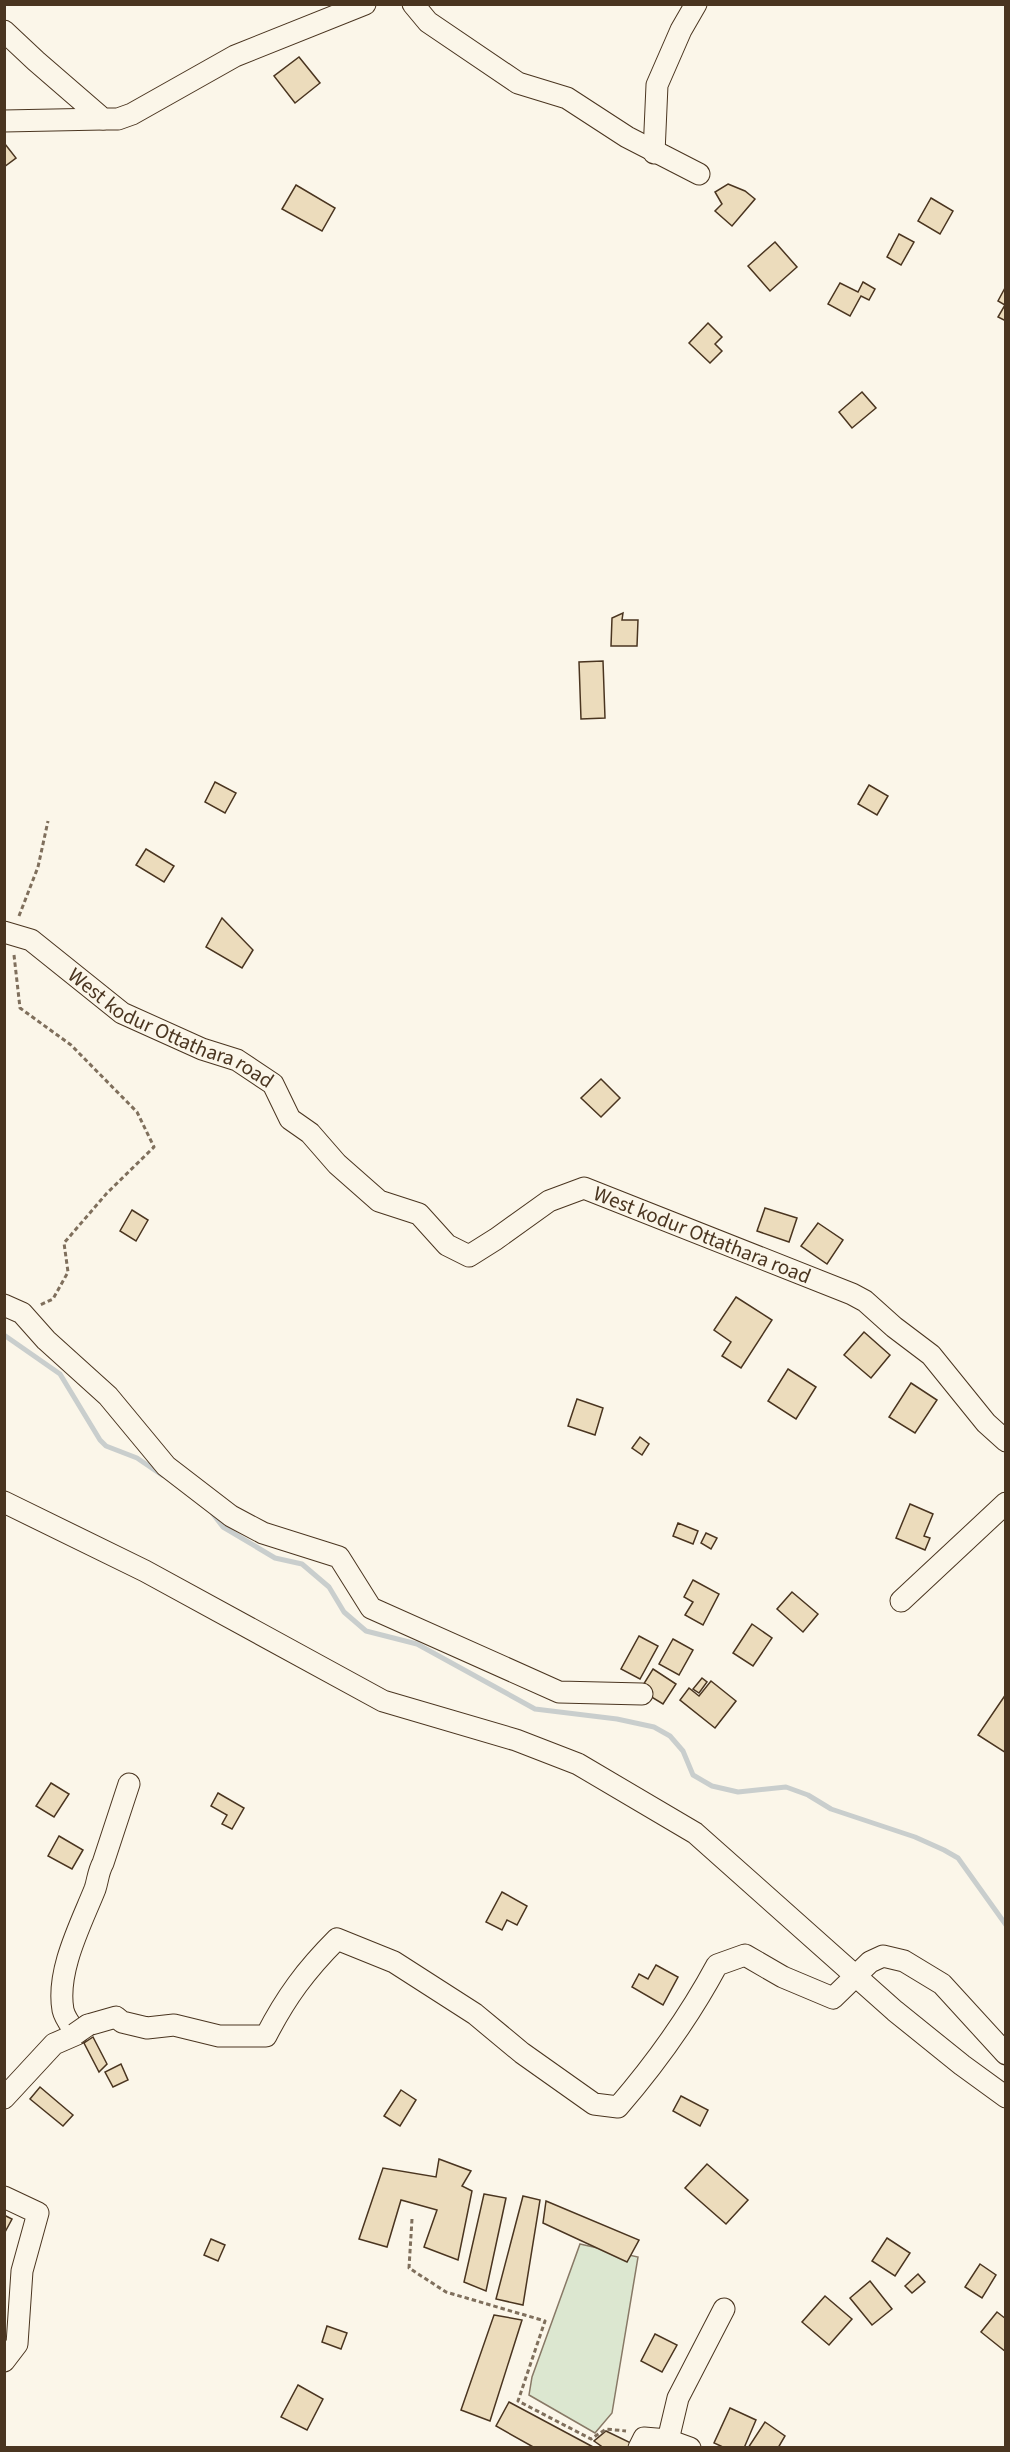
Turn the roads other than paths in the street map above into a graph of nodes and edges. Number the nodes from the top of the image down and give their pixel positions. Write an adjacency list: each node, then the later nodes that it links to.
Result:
1 (365, 4): 5 (street)
2 (413, 4): 7 (street)
3 (696, 4): 7 (street)
4 (4, 31): 5 (street)
5 (103, 119): 6 (street)
6 (4, 121)
7 (654, 153): 8 (street)
8 (699, 174)
9 (8, 933): 11 (street, West kodur Ottathara road)
10 (13, 1309): 15 (street)
11 (1005, 1441)
12 (4, 1502): 17 (street)
13 (1005, 1503): 14 (street)
14 (902, 1602)
15 (642, 1694)
16 (129, 1784): 18 (street)
17 (856, 1976): 18 (street); 19 (street); 20 (street)
18 (79, 2032): 21 (street)
19 (1005, 2054)
20 (1005, 2097)
21 (4, 2098)
22 (4, 2197): 24 (street)
23 (724, 2309): 25 (street)
24 (4, 2361)
25 (668, 2440): 26 (street); 27 (street)
26 (642, 2443)
27 (690, 2448)

